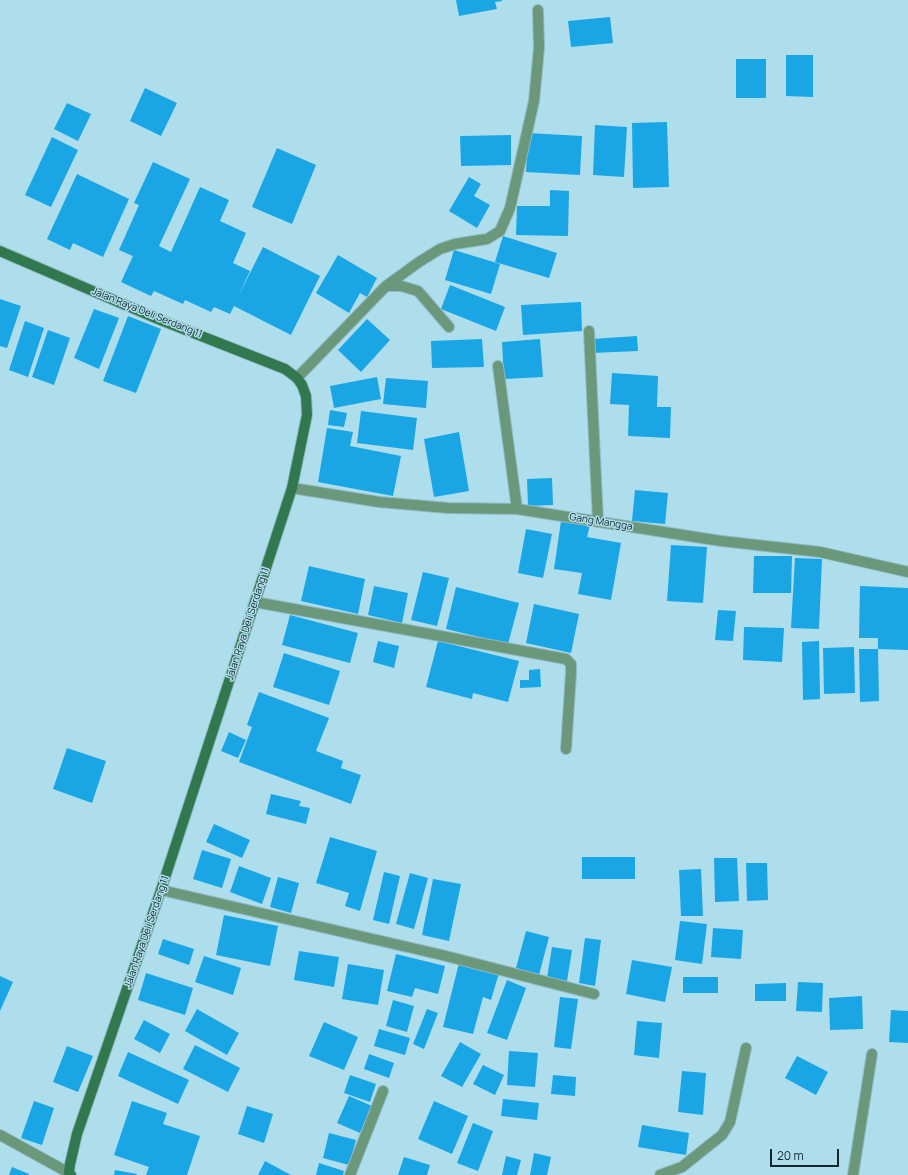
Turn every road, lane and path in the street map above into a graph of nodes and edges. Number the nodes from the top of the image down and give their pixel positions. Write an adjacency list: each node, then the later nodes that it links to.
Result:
1 (538, 10): 3 (street)
2 (0, 251): 7 (street, Jalan Raya Deli Serdang 11)
3 (386, 286): 4 (street); 7 (street)
4 (449, 327)
5 (589, 331): 10 (street)
6 (498, 366): 9 (street)
7 (297, 378): 8 (street, Jalan Raya Deli Serdang 11)
8 (292, 488): 9 (street, Gang Mangga); 12 (street, Jalan Raya Deli Serdang 11)
9 (517, 509): 10 (street, Gang Mangga)
10 (598, 522): 11 (street, Gang Mangga)
11 (908, 572)
12 (255, 602): 13 (street); 14 (street, Jalan Raya Deli Serdang 11)
13 (566, 749)
14 (161, 890): 15 (street); 20 (street, Jalan Raya Deli Serdang 11)
15 (594, 994)
16 (746, 1048): 22 (street)
17 (872, 1054): 23 (street)
18 (382, 1091): 21 (street)
19 (0, 1135): 20 (street)
20 (70, 1174)
21 (350, 1175)
22 (660, 1175)
23 (853, 1175)

